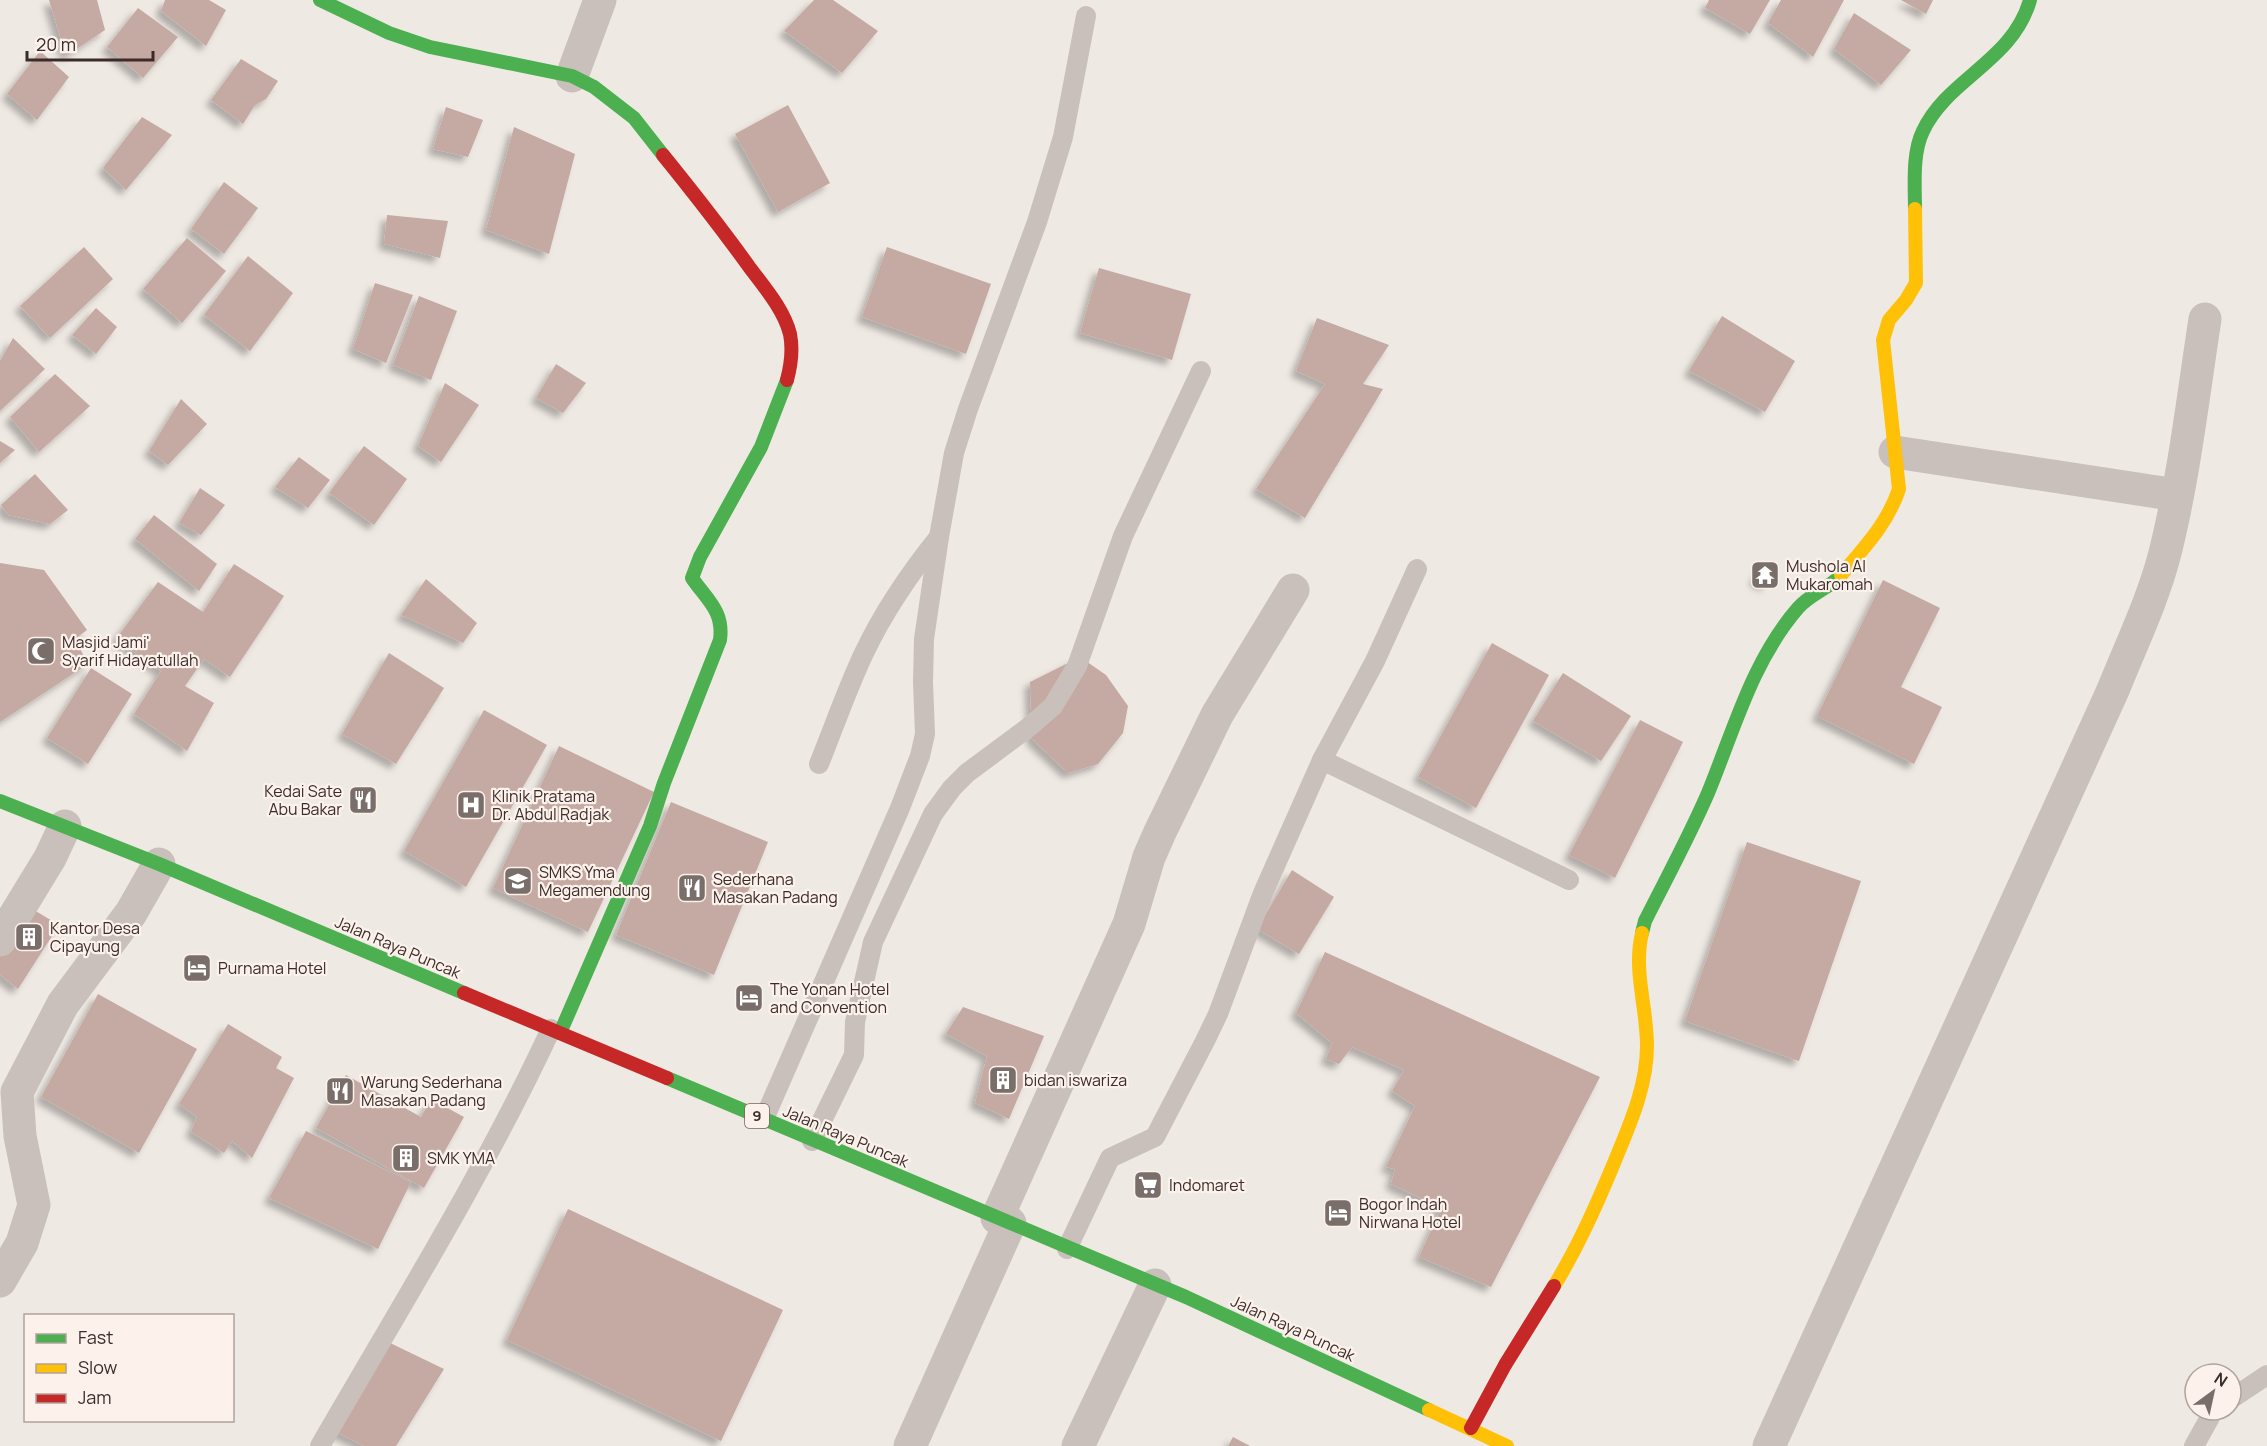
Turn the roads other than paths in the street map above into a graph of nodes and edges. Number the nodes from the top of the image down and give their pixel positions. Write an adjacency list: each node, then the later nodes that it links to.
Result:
1 (320, 0): 5 (main road)
2 (600, 0): 5 (street)
3 (2030, 0): 8 (main road)
4 (1086, 16): 10 (lane)
5 (572, 76): 20 (main road)
6 (2205, 319): 9 (street)
7 (1201, 371): 22 (lane)
8 (1895, 452): 9 (street); 30 (main road)
9 (2177, 495): 35 (street)
10 (939, 537): 14 (lane); 21 (lane)
11 (1417, 569): 13 (lane)
12 (1293, 590): 23 (street)
13 (1322, 760): 18 (lane); 24 (lane)
14 (819, 764)
15 (0, 801): 16 (main road, Jalan Raya Puncak / 9)
16 (65, 826): 17 (main road, Jalan Raya Puncak / 9); 19 (street)
17 (159, 864): 20 (main road, Jalan Raya Puncak / 9); 25 (street)
18 (1569, 880)
19 (0, 940)
20 (555, 1031): 21 (main road, Jalan Raya Puncak / 9); 31 (lane)
21 (764, 1119): 22 (main road, Jalan Raya Puncak / 9)
22 (813, 1141): 23 (main road, Jalan Raya Puncak / 9)
23 (1004, 1221): 24 (main road, Jalan Raya Puncak / 9); 32 (street)
24 (1067, 1249): 26 (main road, Jalan Raya Puncak / 9)
25 (0, 1281)
26 (1155, 1285): 30 (main road, Jalan Raya Puncak / 9); 33 (street)
27 (2267, 1375): 28 (lane)
28 (2243, 1391)
29 (2207, 1422): 36 (lane)
30 (1467, 1437): 34 (main road, Jalan Raya Puncak / 9)
31 (320, 1446)
32 (910, 1446)
33 (1078, 1446)
34 (1507, 1446)
35 (1769, 1446)
36 (2194, 1446)

